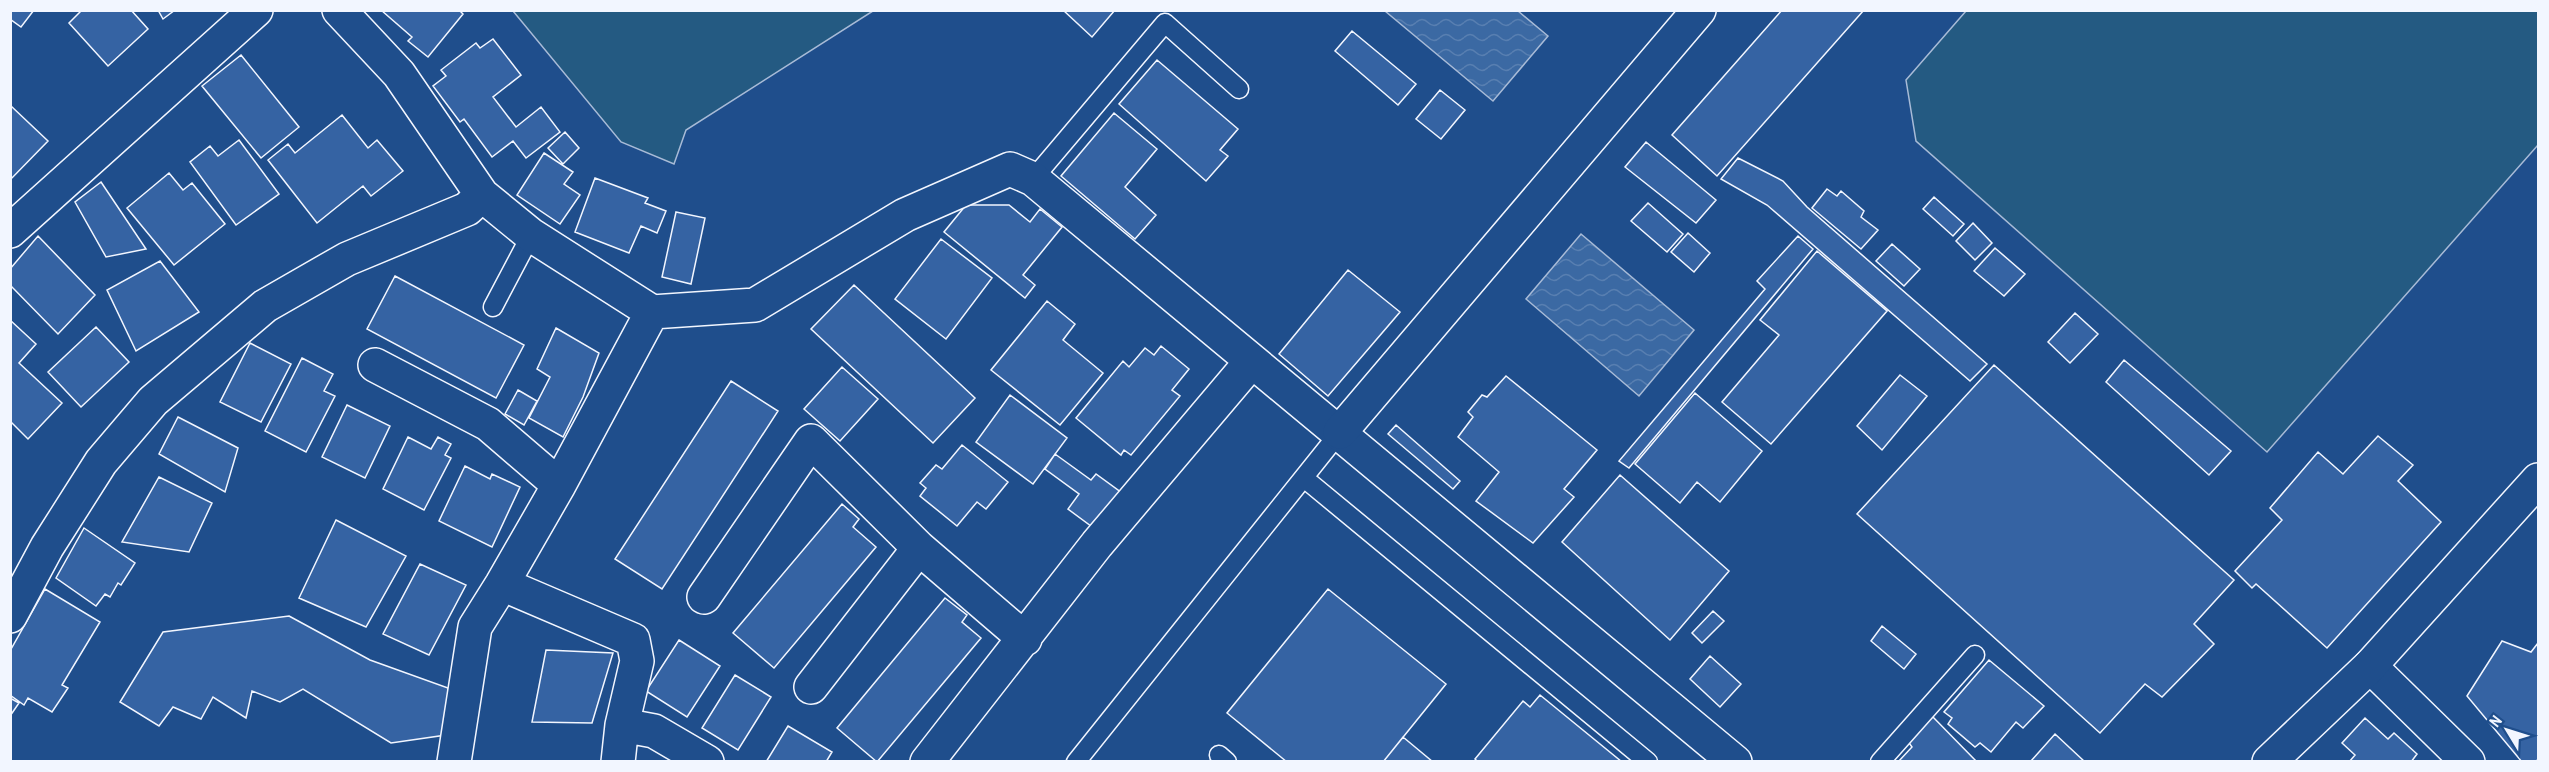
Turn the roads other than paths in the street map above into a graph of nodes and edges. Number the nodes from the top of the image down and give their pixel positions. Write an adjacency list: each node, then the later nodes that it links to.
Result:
1 (256, 10): 7 (street)
2 (339, 10): 6 (street)
3 (1699, 10): 13 (street)
4 (1239, 88): 5 (lane)
5 (1033, 179): 10 (street); 11 (street)
6 (482, 195): 8 (street); 20 (street)
7 (11, 230)
8 (531, 235): 9 (lane); 10 (street)
9 (494, 307)
10 (652, 312): 16 (street)
11 (1251, 362): 13 (street); 21 (street)
12 (375, 365): 16 (street)
13 (1340, 432): 14 (lane); 32 (street)
14 (1304, 478): 30 (lane); 31 (lane)
15 (2538, 480): 23 (street)
16 (559, 485): 18 (street)
17 (919, 548): 19 (street); 21 (street); 24 (street)
18 (502, 584): 25 (street); 26 (street)
19 (704, 597)
20 (10, 616)
21 (1025, 639): 29 (street)
22 (1975, 655): 33 (lane)
23 (2370, 666): 34 (street); 35 (street)
24 (811, 687)
25 (622, 725): 27 (street); 28 (street)
26 (454, 762)
27 (618, 762)
28 (707, 762)
29 (927, 762)
30 (1076, 762)
31 (1648, 762)
32 (1735, 762)
33 (1880, 762)
34 (2269, 762)
35 (2468, 762)

